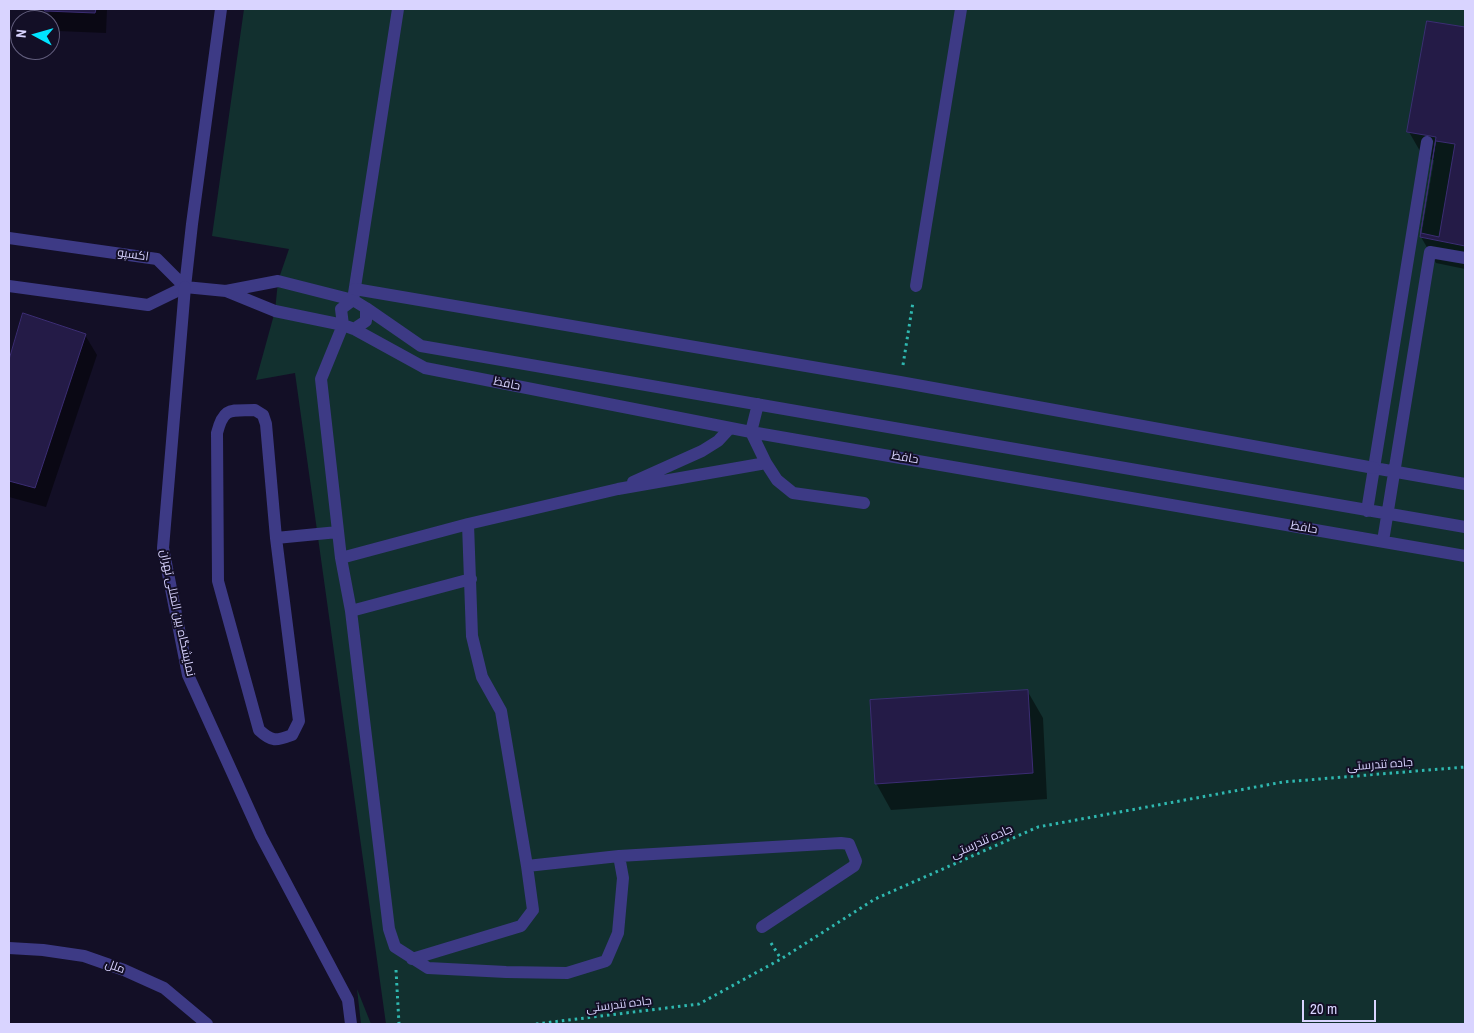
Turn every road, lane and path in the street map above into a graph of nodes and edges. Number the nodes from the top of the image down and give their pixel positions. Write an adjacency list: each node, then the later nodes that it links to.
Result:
1 (221, 9): 9 (street, نمایشگاه بین المللی تهران)
2 (398, 9): 11 (street)
3 (961, 9): 8 (street)
4 (1427, 142): 19 (street)
5 (9, 238): 9 (street, اکسپو)
6 (1465, 258): 20 (street)
7 (9, 286): 9 (street)
8 (916, 286): 14 (path)
9 (185, 287): 10 (street); 43 (street, نمایشگاه بین المللی تهران)
10 (226, 291): 11 (street); 13 (street, حافظ)
11 (354, 295): 12 (street, حافظ); 13 (street); 14 (street)
12 (366, 308): 13 (street); 15 (street, حافظ)
13 (349, 327): 16 (street, حافظ); 28 (street)
14 (900, 382): 19 (street)
15 (758, 404): 17 (street); 24 (street, حافظ)
16 (730, 428): 17 (street, حافظ); 22 (street)
17 (751, 432): 18 (street); 30 (street, حافظ)
18 (766, 463): 22 (street); 23 (street)
19 (1374, 468): 20 (street); 24 (street)
20 (1394, 472): 21 (street); 25 (street)
21 (1465, 484)
22 (618, 489): 26 (street)
23 (864, 503)
24 (1367, 511): 25 (street, حافظ)
25 (1388, 514): 27 (street, حافظ); 30 (street)
26 (468, 524): 32 (street); 33 (street)
27 (1465, 527)
28 (338, 532): 29 (street); 32 (street)
29 (276, 538): 29 (street)
30 (1383, 541): 31 (street, حافظ)
31 (1465, 556)
32 (341, 558): 34 (street)
33 (471, 579): 34 (street); 37 (street)
34 (351, 611): 39 (street)
35 (1465, 767): 45 (path, جاده تندرستی)
36 (619, 856): 37 (street); 38 (street); 41 (street)
37 (527, 866): 41 (street)
38 (762, 927)
39 (395, 947): 41 (street); 44 (path)
40 (9, 948): 42 (street, ملل)
41 (412, 959)
42 (207, 1024)
43 (351, 1024)
44 (399, 1024)
45 (536, 1024)

